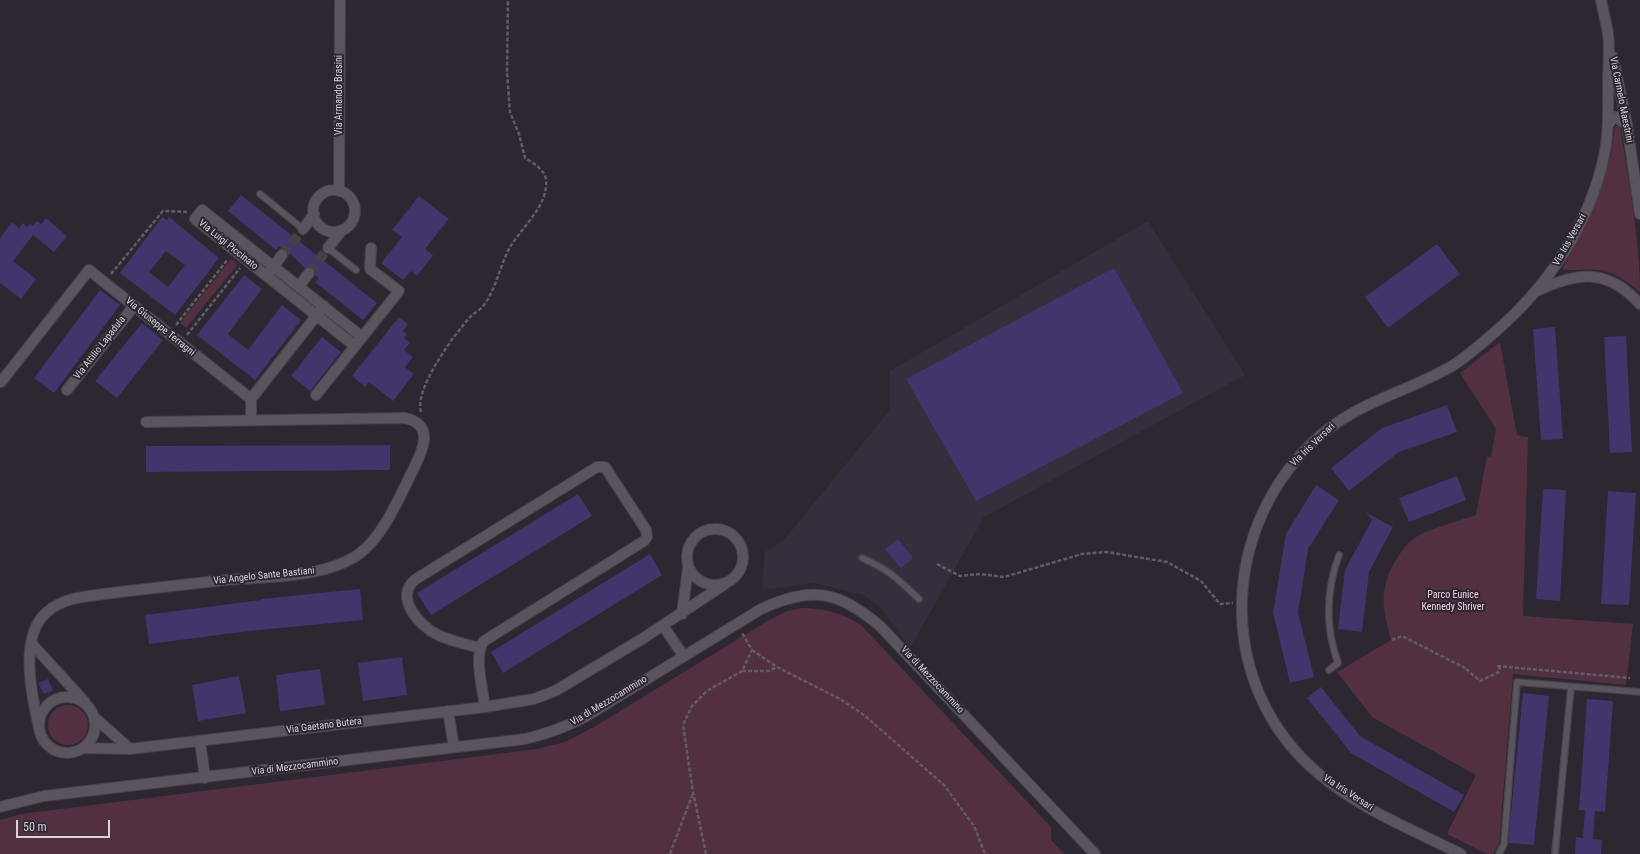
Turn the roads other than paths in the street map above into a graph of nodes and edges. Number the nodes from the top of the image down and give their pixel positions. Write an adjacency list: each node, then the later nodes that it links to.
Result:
1 (340, 0): 6 (street, Via Armando Brasini)
2 (1601, 0): 3 (street, Via Iris Versari)
3 (1608, 34): 4 (street, Via Carmelo Maestrini); 5 (street, Via Iris Versari)
4 (1627, 125): 5 (street); 9 (street, Via Carmelo Maestrini)
5 (1608, 126): 22 (street, Via Iris Versari)
6 (339, 190): 8 (street); 11 (street)
7 (260, 194): 10 (lane)
8 (314, 214): 10 (street); 11 (street)
9 (1640, 214)
10 (303, 229)
11 (342, 230): 13 (street)
12 (242, 241): 15 (street); 15 (street, Via Luigi Piccinato); 17 (street, Via Luigi Piccinato)
13 (328, 248): 18 (lane)
14 (371, 248): 27 (street)
15 (235, 250): 20 (street, Via Luigi Piccinato)
16 (282, 255): 17 (street)
17 (273, 266): 20 (street); 21 (street, Via Luigi Piccinato)
18 (356, 270)
19 (309, 273): 21 (street)
20 (266, 276): 26 (street, Via Luigi Piccinato)
21 (299, 286): 25 (street, Via Luigi Piccinato)
22 (1539, 290): 23 (street); 60 (street, Via Iris Versari)
23 (1640, 304)
24 (134, 306): 29 (street, Via Giuseppe Terragni); 30 (street, Via Attilio Lapadula); 32 (street, Via Giuseppe Terragni)
25 (324, 306): 26 (street); 27 (street, Via Luigi Piccinato)
26 (316, 316): 28 (street, Via Luigi Piccinato); 32 (street)
27 (362, 337): 28 (street)
28 (355, 346): 31 (street)
29 (0, 382)
30 (67, 390)
31 (316, 396)
32 (251, 399): 33 (street)
33 (251, 420): 34 (street, Via Angelo Sante Bastiani); 42 (street, Via Angelo Sante Bastiani)
34 (146, 422)
35 (1339, 555): 45 (lane)
36 (862, 558): 39 (lane)
37 (688, 568): 38 (street); 38 (street); 40 (street)
38 (726, 584): 40 (street, Via Gaetano Butera)
39 (919, 599)
40 (682, 614): 41 (street, Via Gaetano Butera)
41 (663, 626): 44 (street); 49 (street, Via Gaetano Butera)
42 (32, 644): 48 (street); 52 (street, Via Angelo Sante Bastiani)
43 (479, 648): 43 (street); 49 (street)
44 (683, 655): 54 (street, Via di Mezzocammino); 59 (street, Via di Mezzocammino)
45 (1329, 670)
46 (1571, 687): 47 (lane); 61 (lane); 62 (lane)
47 (1640, 692)
48 (88, 706): 51 (street); 52 (street)
49 (485, 707): 50 (street, Via Gaetano Butera)
50 (448, 711): 53 (street, Via Gaetano Butera); 54 (street)
51 (94, 717): 55 (street); 56 (street)
52 (39, 728): 55 (street)
53 (200, 741): 56 (street, Via Gaetano Butera); 57 (street)
54 (454, 747): 57 (street, Via di Mezzocammino)
55 (84, 748): 56 (street, Via Gaetano Butera)
56 (130, 749)
57 (205, 778): 58 (street, Via di Mezzocammino)
58 (0, 807)
59 (1095, 854)
60 (1461, 854)
61 (1499, 854)
62 (1554, 854)

